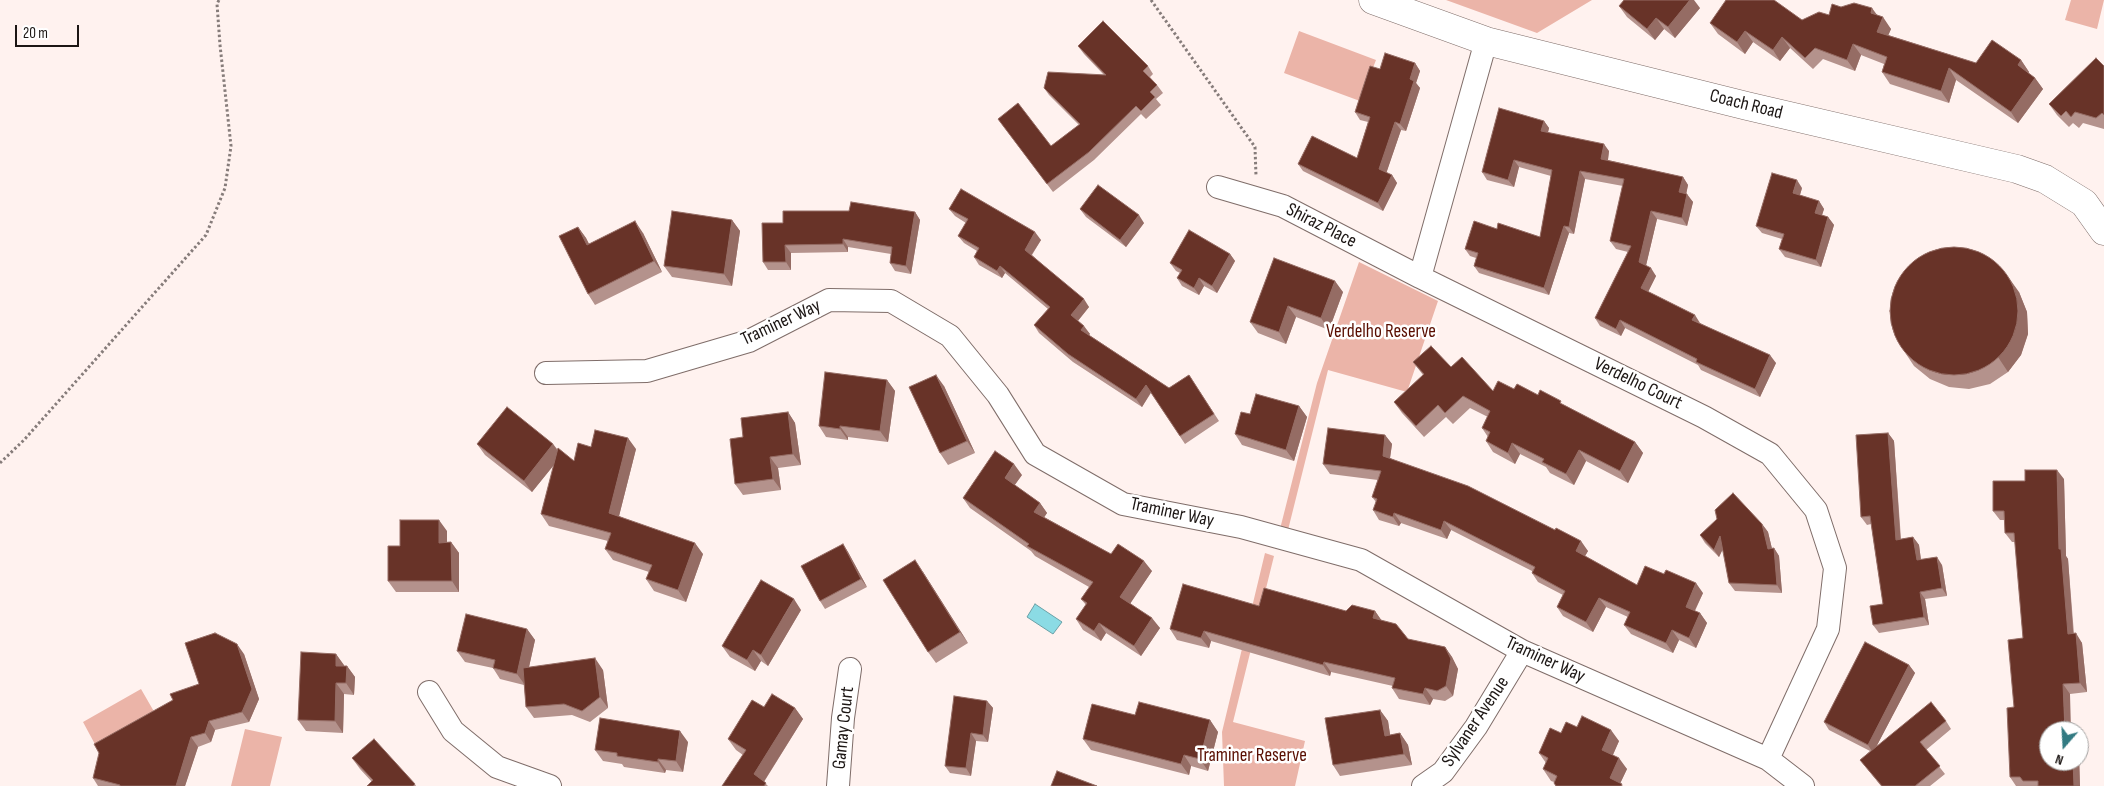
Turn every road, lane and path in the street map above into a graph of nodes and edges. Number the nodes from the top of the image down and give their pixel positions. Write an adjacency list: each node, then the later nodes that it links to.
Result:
1 (219, 0): 10 (path)
2 (1151, 0): 6 (path)
3 (1373, 0): 4 (street, Coach Road)
4 (1486, 41): 7 (street, Coach Road); 8 (street)
5 (1218, 187): 6 (street, Shiraz Place)
6 (1256, 198): 8 (street, Shiraz Place)
7 (2104, 231)
8 (1420, 277): 14 (street, Verdelho Court)
9 (546, 373): 11 (street, Traminer Way)
10 (0, 463)
11 (1522, 651): 14 (street, Traminer Way); 17 (street, Sylvaner Avenue)
12 (850, 670): 16 (street, Gamay Court)
13 (429, 692): 15 (street)
14 (1768, 759): 18 (street, Traminer Way)
15 (550, 786)
16 (838, 786)
17 (1423, 786)
18 (1803, 786)

